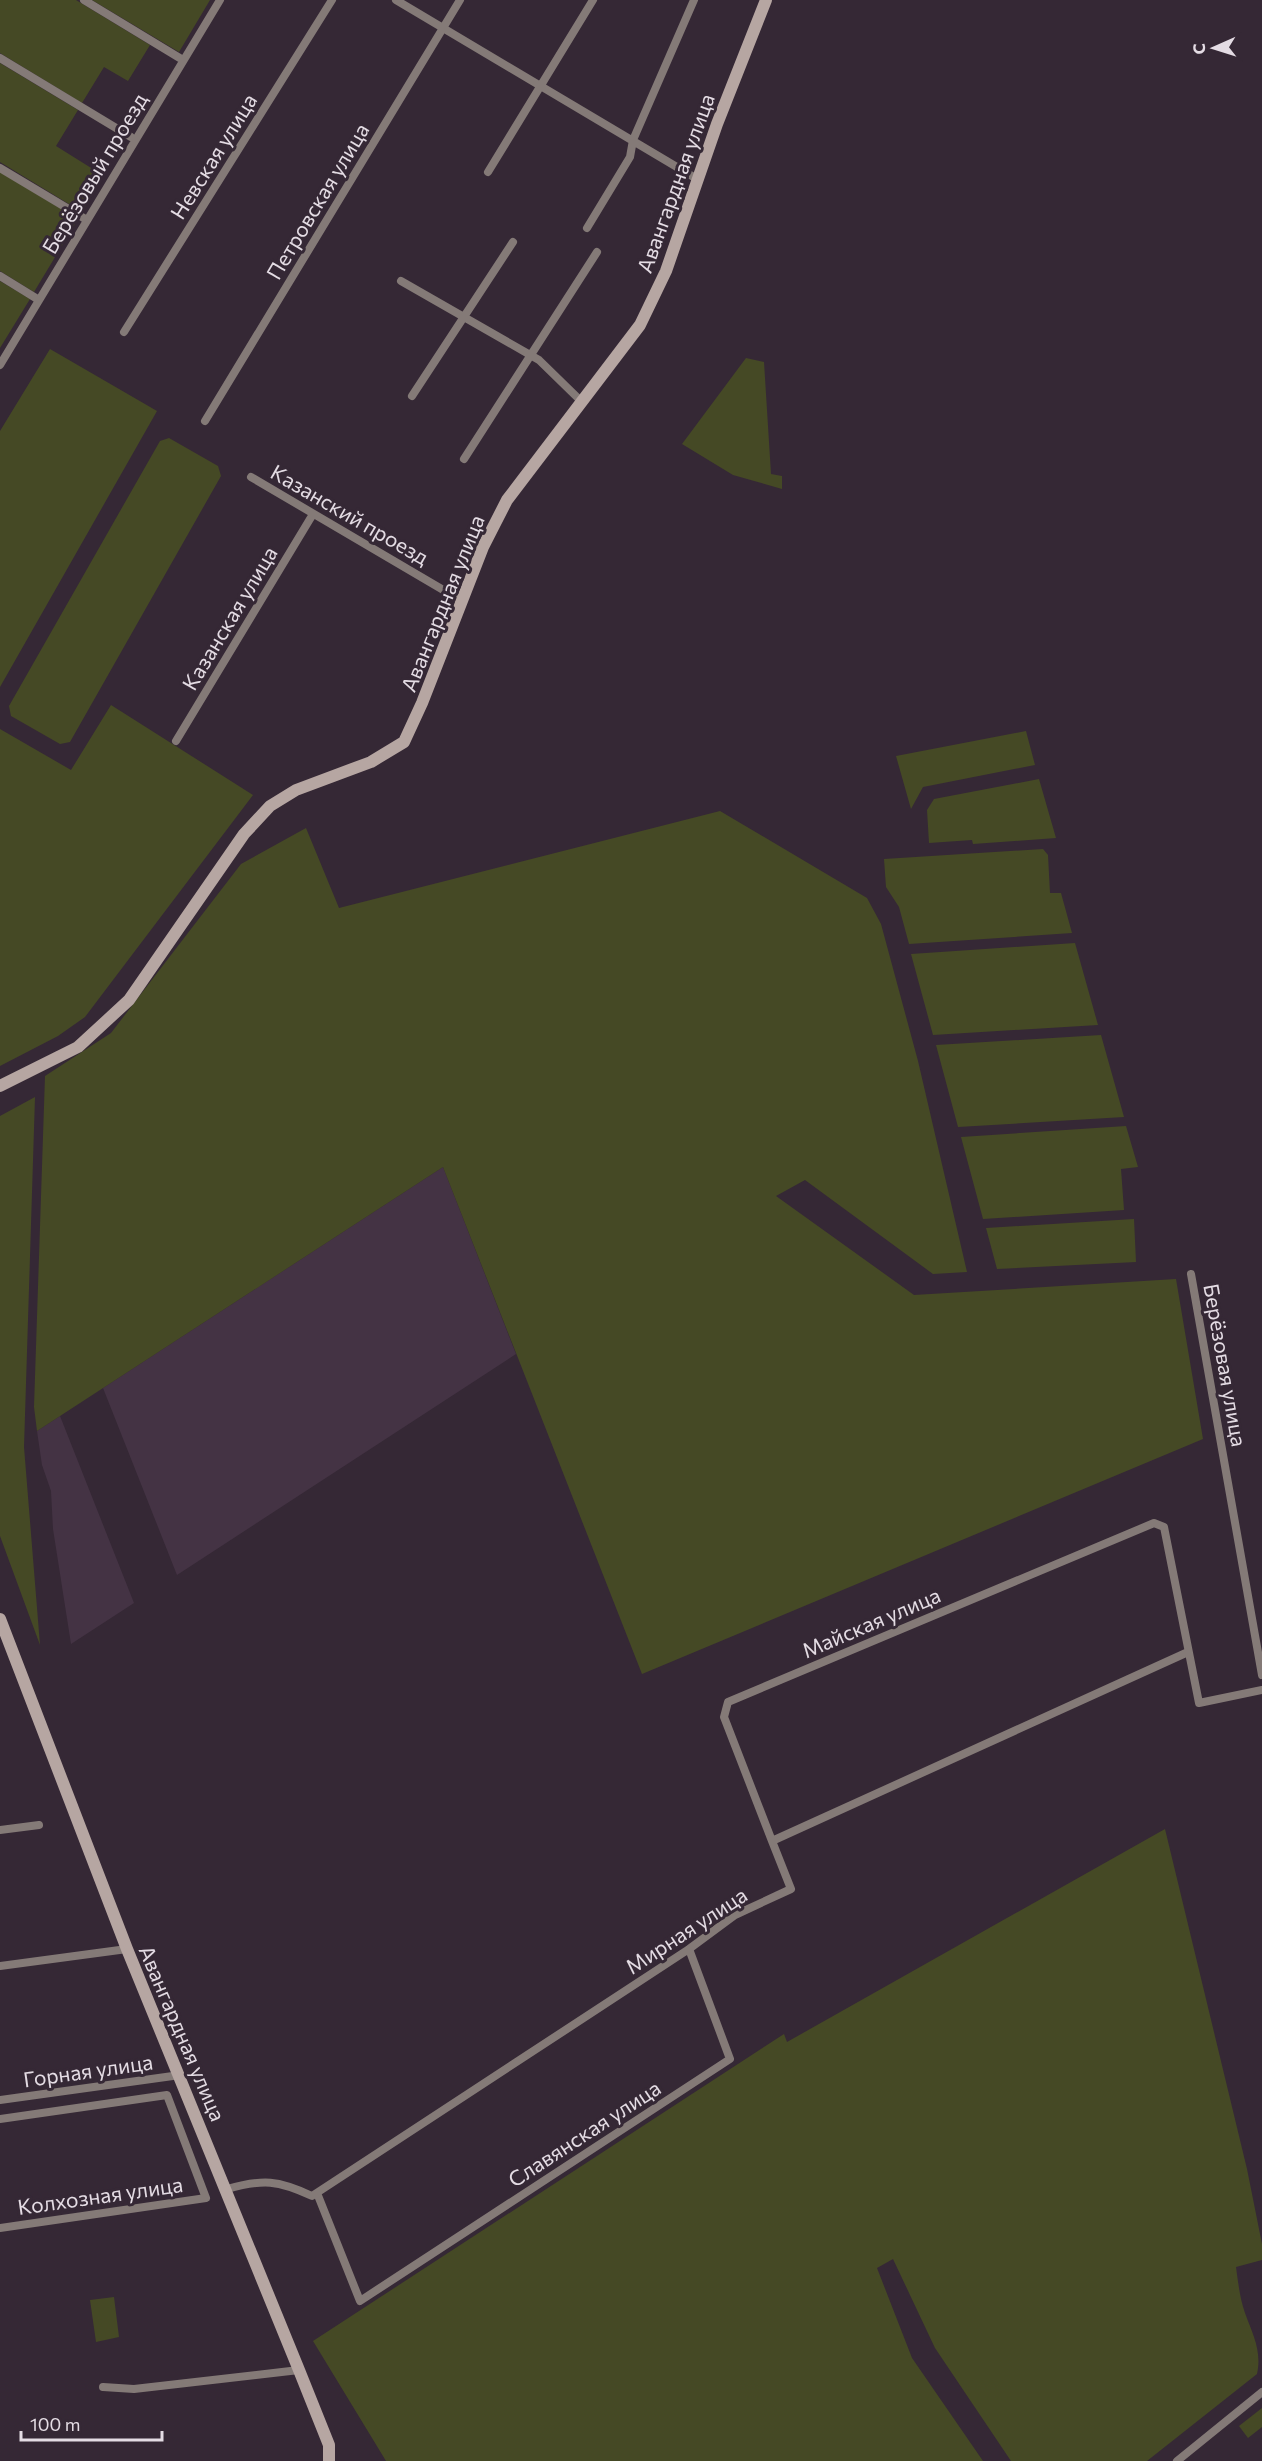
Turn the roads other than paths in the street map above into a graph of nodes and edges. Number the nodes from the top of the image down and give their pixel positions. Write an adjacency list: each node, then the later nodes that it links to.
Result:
1 (84, 0): 11 (street)
2 (220, 0): 11 (street, Берёзовый проезд)
3 (332, 0): 26 (street, Невская улица)
4 (396, 0): 9 (street)
5 (460, 0): 9 (street, Петровская улица)
6 (592, 0): 12 (street)
7 (694, 0): 14 (street)
8 (766, 0): 17 (main road, Авангардная улица)
9 (443, 27): 12 (street); 31 (street, Петровская улица)
10 (0, 58): 13 (street)
11 (183, 60): 18 (street, Берёзовый проезд)
12 (541, 85): 14 (street); 16 (street)
13 (131, 137)
14 (633, 140): 17 (street); 19 (street)
15 (0, 168): 18 (street)
16 (488, 172)
17 (697, 179): 30 (main road, Авангардная улица)
18 (87, 220): 24 (street, Берёзовый проезд)
19 (587, 228)
20 (513, 242): 25 (street)
21 (597, 252): 27 (street)
22 (0, 276): 24 (street)
23 (401, 281): 25 (street)
24 (39, 300): 28 (street, Берёзовый проезд)
25 (464, 317): 27 (street); 29 (street)
26 (124, 332)
27 (530, 355): 30 (street); 32 (street)
28 (0, 365)
29 (412, 396)
30 (582, 402): 35 (main road, Авангардная улица)
31 (205, 421)
32 (464, 459)
33 (251, 477): 34 (street, Казанский проезд)
34 (313, 513): 35 (street, Казанский проезд); 36 (street, Казанская улица)
35 (462, 601): 37 (main road, Авангардная улица)
36 (177, 741)
37 (0, 1086)
38 (1191, 1274): 41 (street, Берёзовая улица)
39 (0, 1619): 46 (main road, Авангардная улица)
40 (1188, 1652): 42 (street); 45 (street); 45 (street, Майская улица)
41 (1262, 1675)
42 (1262, 1689)
43 (39, 1824): 44 (street)
44 (0, 1830)
45 (771, 1841): 47 (street, Мирная улица)
46 (127, 1949): 48 (street); 49 (main road, Авангардная улица)
47 (689, 1949): 53 (street, Мирная улица); 53 (street, Славянская улица)
48 (0, 1966)
49 (180, 2076): 50 (street, Горная улица); 52 (main road, Авангардная улица)
50 (0, 2100)
51 (0, 2119): 54 (street, Колхозная улица)
52 (227, 2189): 53 (street); 55 (main road, Авангардная улица)
53 (317, 2193)
54 (0, 2228)
55 (299, 2370): 56 (street); 59 (main road, Авангардная улица)
56 (103, 2387)
57 (1262, 2392): 58 (street)
58 (1183, 2459)
59 (330, 2461)

